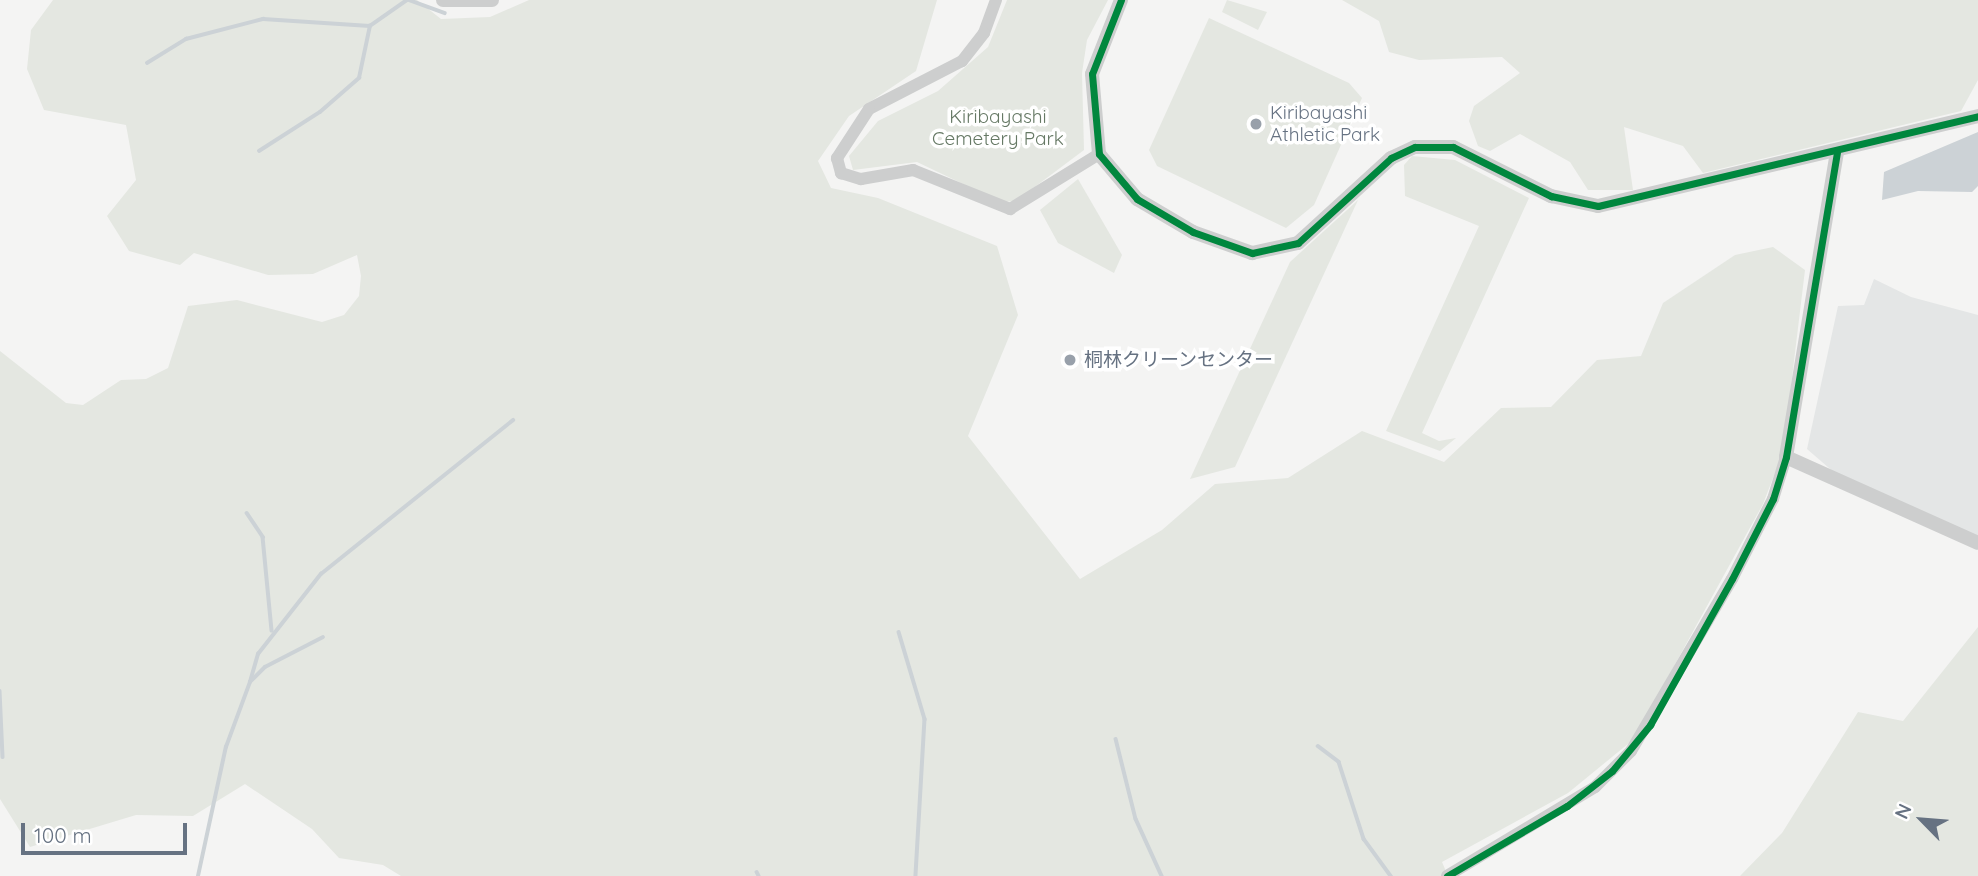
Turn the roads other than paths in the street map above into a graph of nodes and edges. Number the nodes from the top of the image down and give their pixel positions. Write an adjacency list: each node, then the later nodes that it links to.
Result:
1 (443, 0): 2 (street)
2 (492, 0)
3 (996, 0): 7 (street)
4 (1121, 0): 7 (street)
5 (1978, 116): 6 (street)
6 (1837, 152): 7 (street); 8 (street)
7 (1099, 154)
8 (1786, 457): 9 (street); 10 (street)
9 (1978, 542)
10 (1447, 876)

